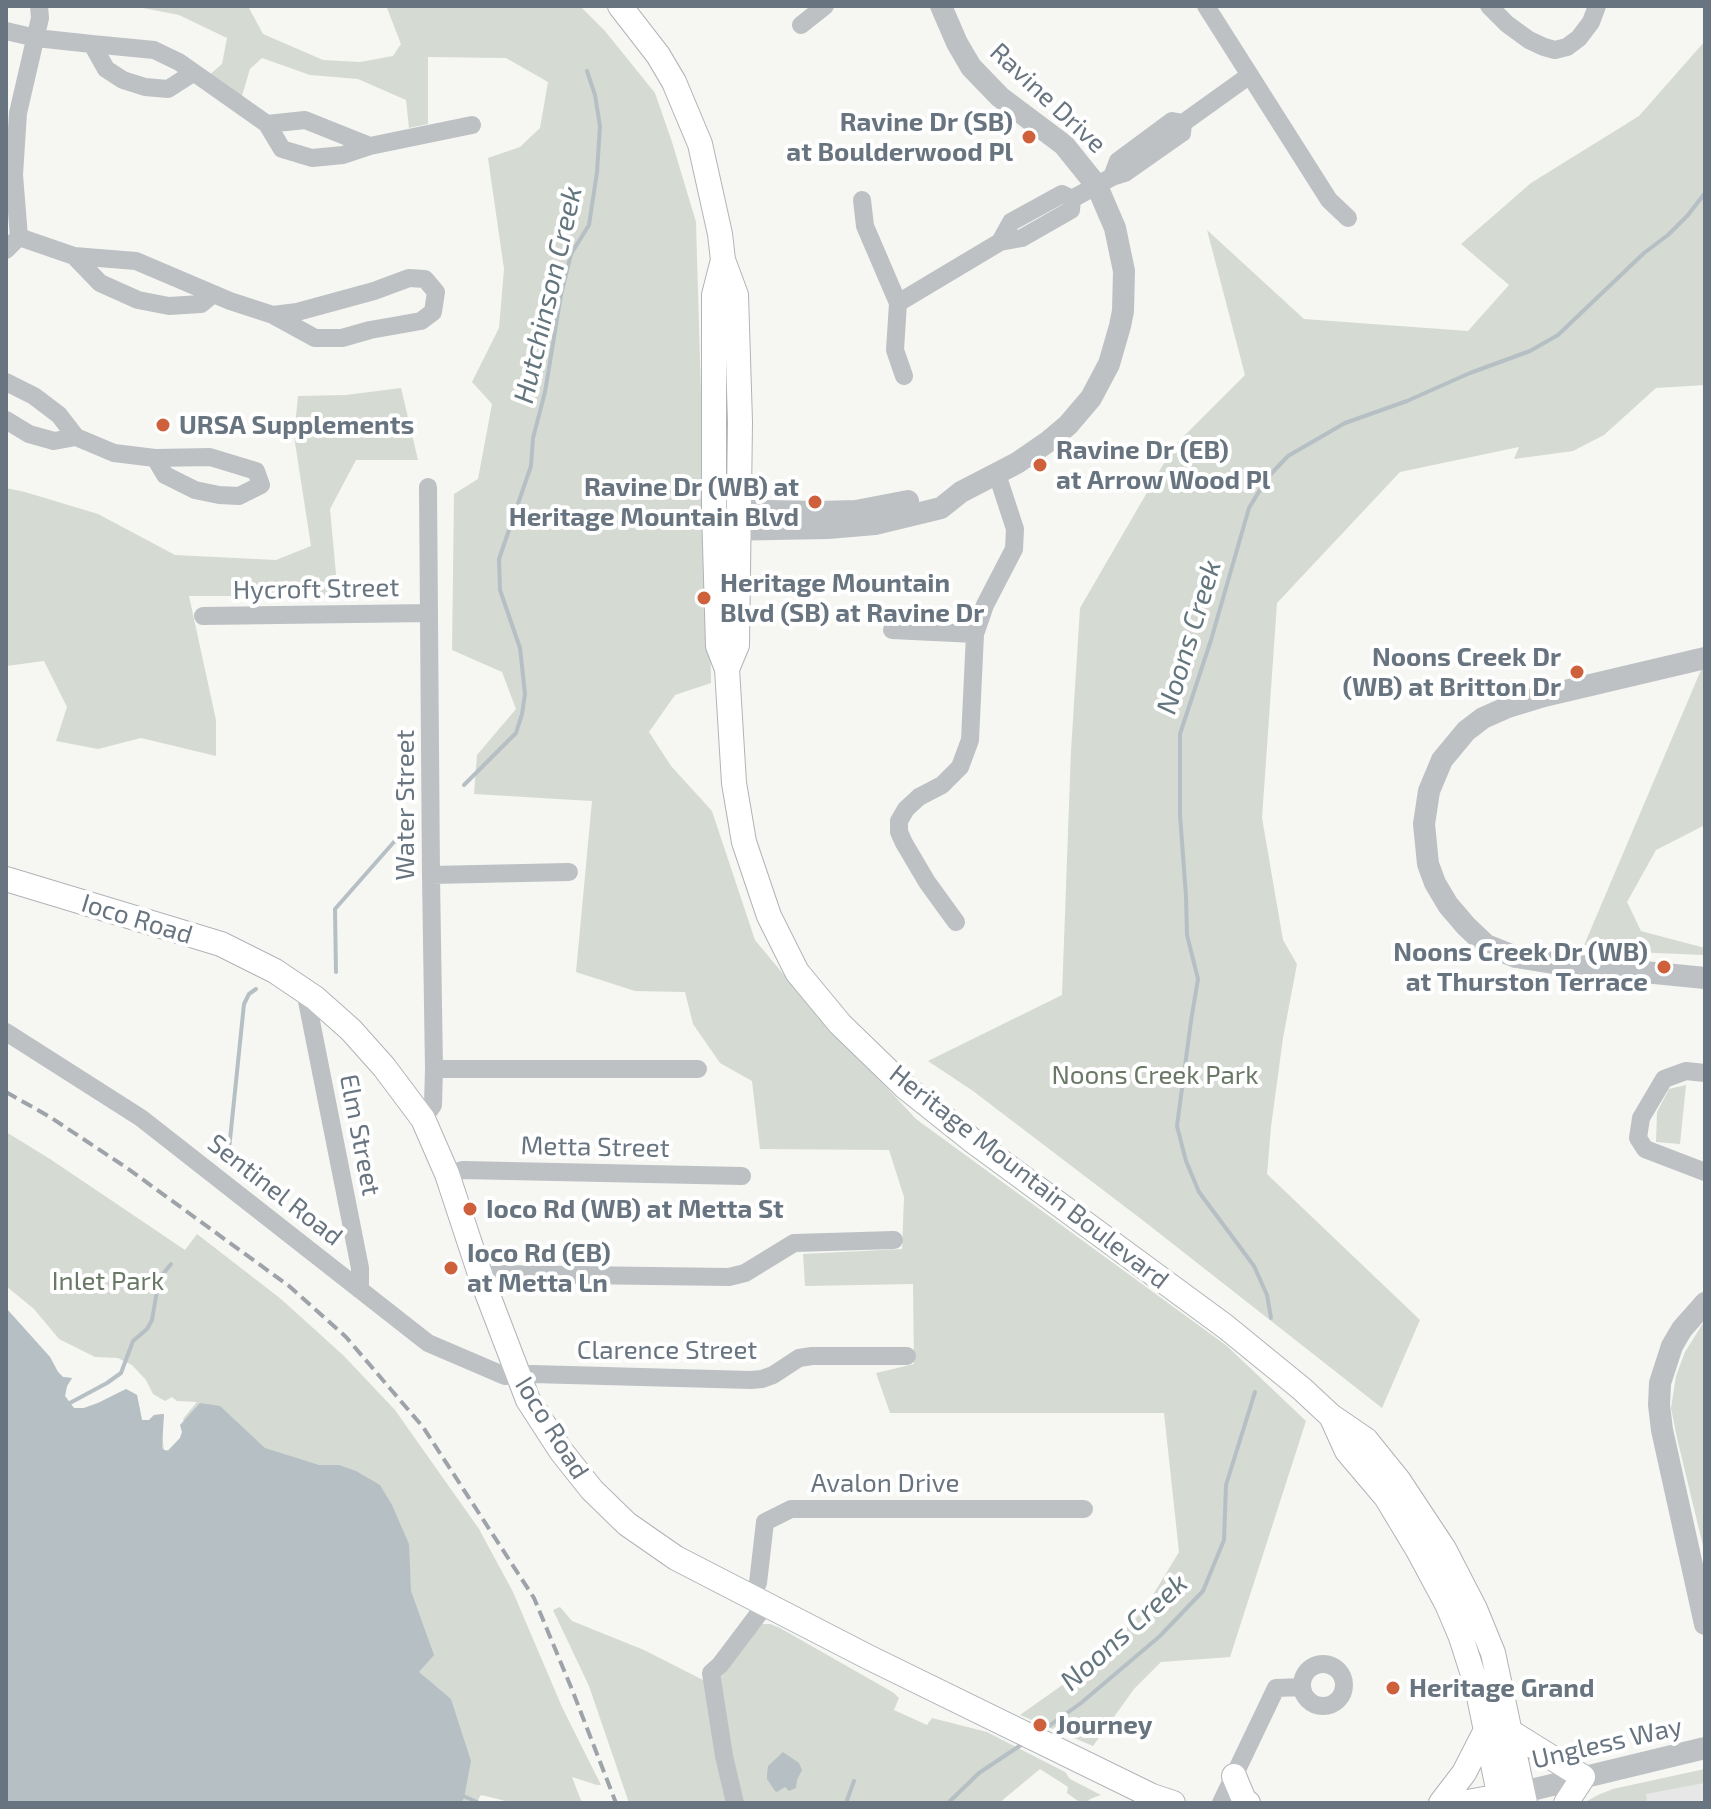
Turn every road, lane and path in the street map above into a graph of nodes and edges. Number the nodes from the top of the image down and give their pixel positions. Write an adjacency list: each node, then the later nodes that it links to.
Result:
1 (39, 6): 10 (street)
2 (620, 6): 33 (main road, Heritage Mountain Boulevard)
3 (825, 6): 8 (street)
4 (941, 6): 18 (street, Ravine Drive)
5 (1206, 6): 13 (street)
6 (1489, 6): 7 (street)
7 (1597, 6)
8 (801, 25)
9 (6, 31): 10 (street)
10 (36, 38): 11 (street); 17 (street)
11 (92, 44): 12 (street); 12 (street)
12 (193, 73): 14 (street)
13 (1250, 75): 18 (street); 20 (street)
14 (267, 124): 16 (street); 16 (street)
15 (472, 125): 16 (street)
16 (370, 146)
17 (10, 175): 21 (street)
18 (1105, 182): 24 (street); 31 (street, Ravine Drive)
19 (862, 200): 24 (street)
20 (1348, 218)
21 (12, 244): 22 (street)
22 (74, 256): 23 (street); 23 (street)
23 (213, 294): 25 (street)
24 (898, 303): 26 (street)
25 (273, 315): 25 (street)
26 (904, 376)
27 (6, 382): 29 (street)
28 (6, 420): 29 (street)
29 (76, 437): 30 (street)
30 (155, 458): 30 (street)
31 (997, 474): 33 (street, Ravine Drive); 37 (street)
32 (428, 487): 34 (street, Water Street)
33 (727, 520): 63 (main road, Heritage Mountain Boulevard)
34 (429, 613): 35 (street, Hycroft Street); 40 (street, Water Street)
35 (203, 616)
36 (892, 630): 37 (street)
37 (975, 634): 42 (street)
38 (1705, 658): 43 (street)
39 (569, 872): 40 (street)
40 (431, 875): 46 (street, Water Street)
41 (6, 879): 44 (main road, Ioco Road)
42 (956, 922)
43 (1705, 978)
44 (305, 991): 49 (main road, Ioco Road); 55 (street, Elm Street)
45 (6, 1032): 55 (street, Sentinel Road)
46 (434, 1069): 47 (street); 49 (street, Water Street)
47 (698, 1069)
48 (1705, 1073): 50 (street)
49 (423, 1119): 51 (main road, Ioco Road)
50 (1705, 1172)
51 (447, 1174): 52 (street, Metta Street); 54 (main road, Ioco Road)
52 (742, 1176)
53 (894, 1240): 54 (street)
54 (481, 1277): 58 (main road, Ioco Road)
55 (360, 1290): 58 (street, Sentinel Road)
56 (1705, 1303): 61 (street)
57 (907, 1356): 58 (street, Clarence Street)
58 (517, 1375): 60 (main road, Ioco Road)
59 (1084, 1509): 60 (street, Avalon Drive)
60 (758, 1600): 68 (street); 69 (main road, Ioco Road)
61 (1705, 1624)
62 (1302, 1687): 65 (street)
63 (1497, 1731): 66 (main road); 67 (main road, Heritage Mountain Boulevard); 72 (main road)
64 (1705, 1748): 66 (street, Ungless Way)
65 (1234, 1776): 70 (street); 71 (main road)
66 (1583, 1777): 67 (street, Ungless Way); 74 (main road)
67 (1512, 1798): 73 (main road)
68 (735, 1803)
69 (1173, 1803)
70 (1221, 1803)
71 (1248, 1803)
72 (1441, 1803)
73 (1462, 1803)
74 (1566, 1803)

